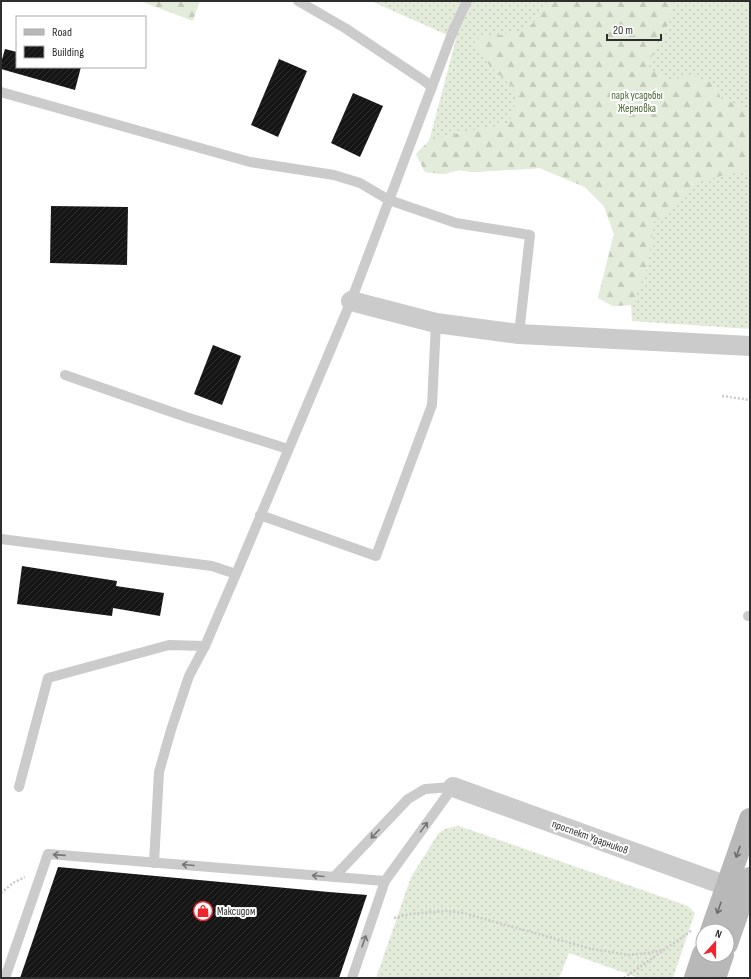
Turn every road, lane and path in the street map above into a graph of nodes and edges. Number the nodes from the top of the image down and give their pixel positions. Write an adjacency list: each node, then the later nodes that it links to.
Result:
1 (298, 1): 3 (lane)
2 (467, 1): 3 (lane)
3 (432, 87): 5 (lane)
4 (1, 92): 5 (lane)
5 (389, 200): 6 (lane); 8 (lane)
6 (351, 301): 7 (street); 13 (lane)
7 (436, 323): 8 (street); 14 (lane)
8 (519, 334): 9 (street)
9 (750, 346)
10 (64, 375): 13 (lane)
11 (722, 396): 12 (path)
12 (750, 400)
13 (288, 449): 14 (lane)
14 (260, 516): 16 (lane)
15 (1, 539): 16 (lane)
16 (236, 574): 17 (lane)
17 (205, 646): 18 (lane); 21 (lane)
18 (19, 787)
19 (452, 787): 23 (lane, one-way to 23); 25 (lane, one-way to 19); 26 (street, проспект Ударников)
20 (750, 819): 26 (main road, one-way to 26)
21 (154, 863): 22 (lane, one-way to 22); 23 (lane, one-way to 21)
22 (42, 871): 27 (path); 35 (lane)
23 (334, 877): 25 (lane)
24 (750, 878): 30 (main road)
25 (385, 881): 36 (lane, one-way to 25)
26 (727, 886): 29 (main road, one-way to 29)
27 (1, 893)
28 (394, 918): 32 (path)
29 (707, 923)
30 (734, 923)
31 (695, 934): 32 (path)
32 (664, 950): 37 (path)
33 (700, 963): 38 (main road)
34 (720, 963): 39 (main road)
35 (5, 978)
36 (352, 978)
37 (624, 978)
38 (694, 978)
39 (715, 978)

